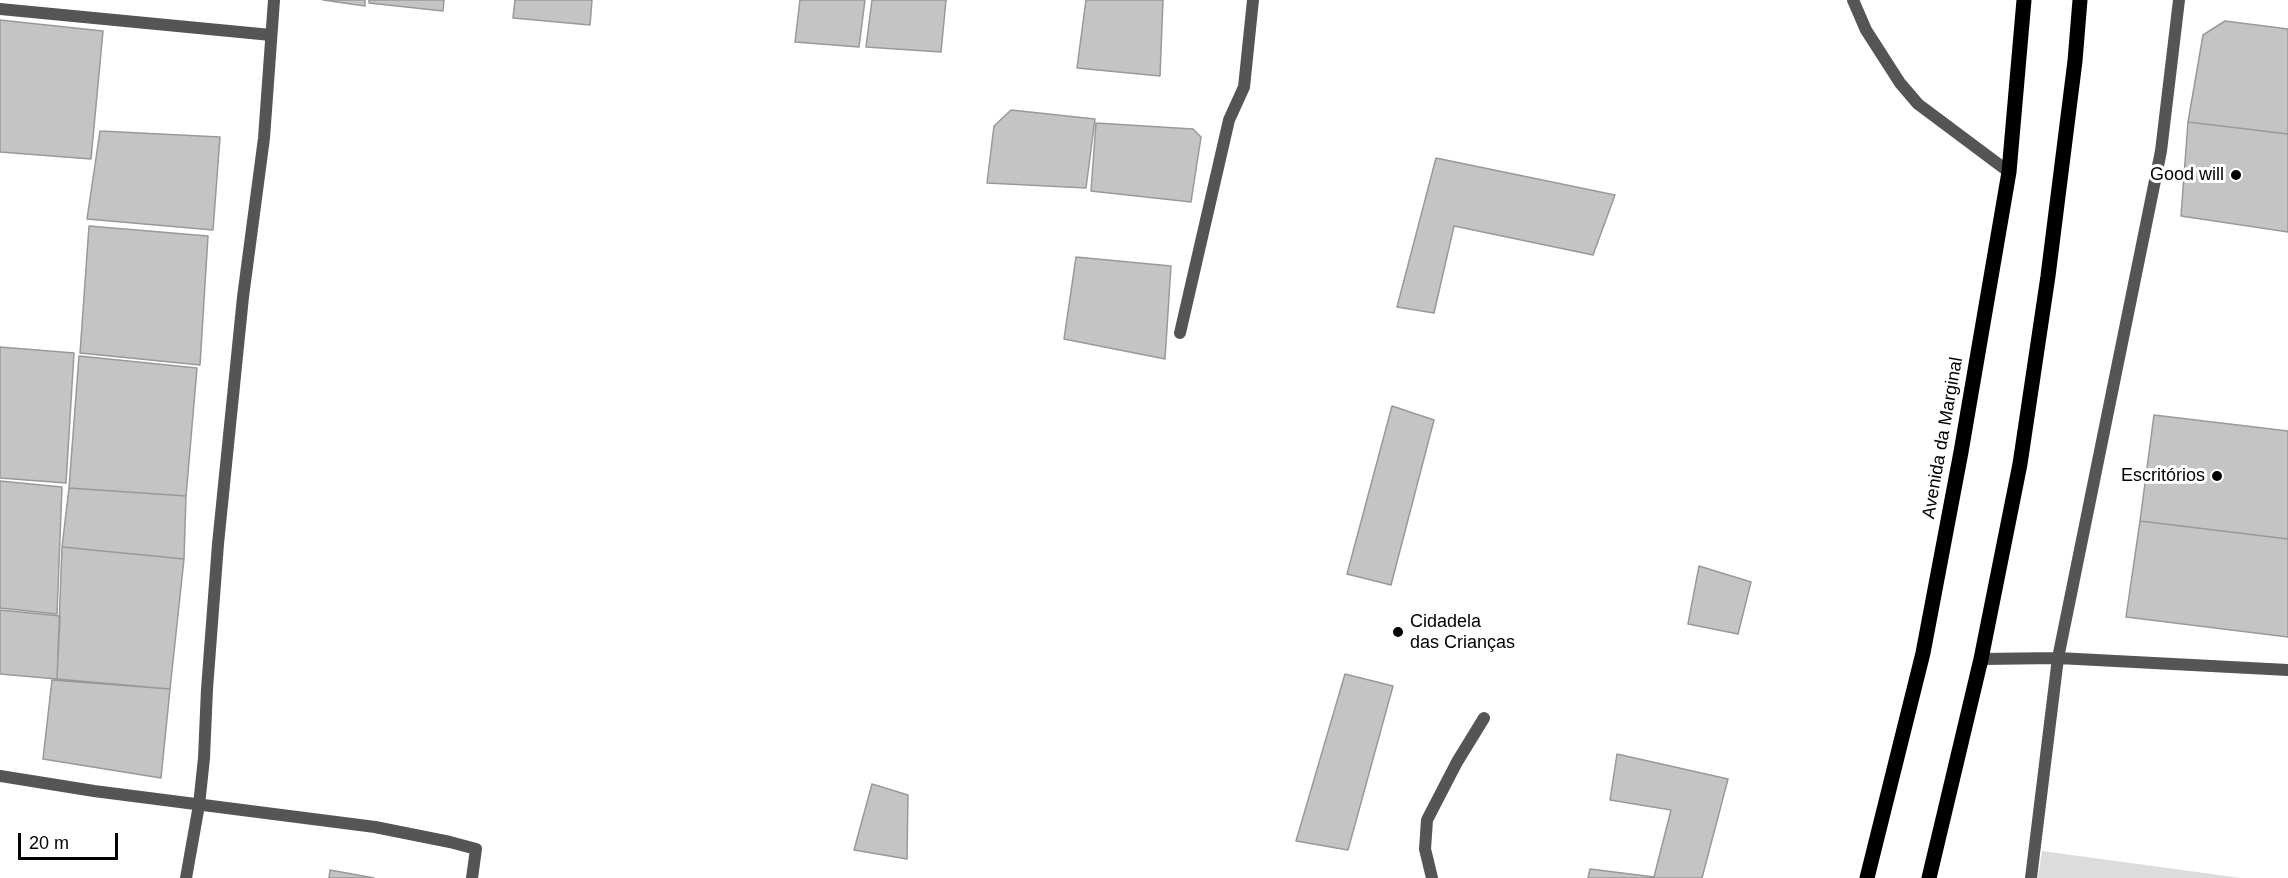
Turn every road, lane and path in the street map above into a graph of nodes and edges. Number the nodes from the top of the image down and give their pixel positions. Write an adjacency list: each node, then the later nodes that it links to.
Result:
1 (274, 0): 8 (street)
2 (1253, 0): 10 (street)
3 (1853, 0): 9 (street)
4 (2024, 0): 9 (main road, Avenida da Marginal)
5 (2080, 0): 11 (main road)
6 (2179, 0): 12 (street)
7 (0, 9): 8 (street)
8 (271, 35): 16 (street)
9 (2008, 172): 20 (main road, Avenida da Marginal)
10 (1180, 333)
11 (1982, 658): 12 (street); 21 (main road)
12 (2058, 658): 13 (street); 22 (street)
13 (2288, 670)
14 (1484, 718): 19 (street)
15 (0, 776): 16 (street)
16 (199, 805): 17 (street); 18 (street)
17 (186, 878)
18 (472, 878)
19 (1432, 878)
20 (1867, 878)
21 (1929, 878)
22 (2031, 878)

